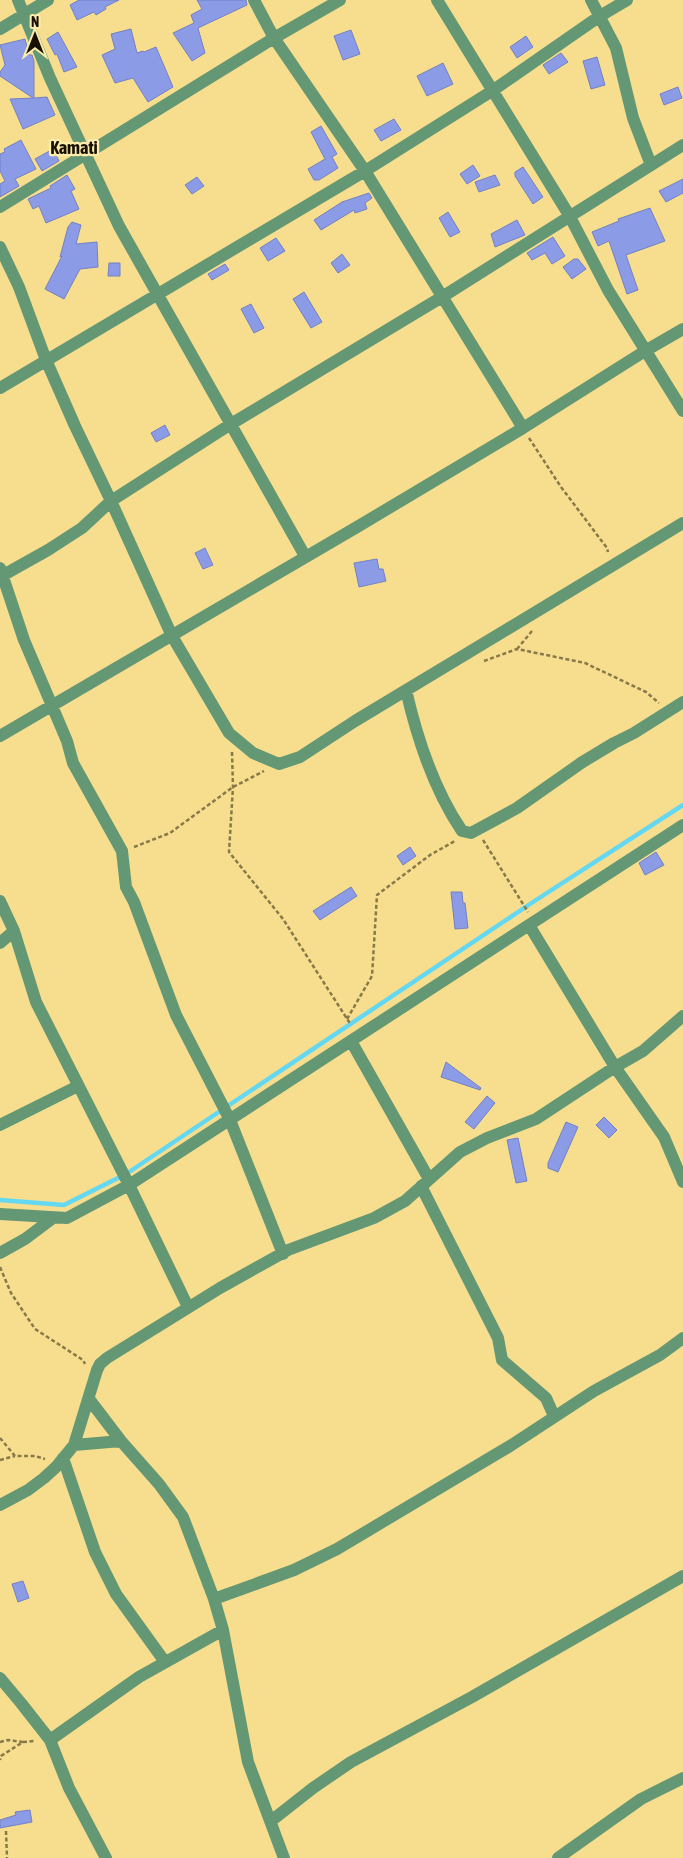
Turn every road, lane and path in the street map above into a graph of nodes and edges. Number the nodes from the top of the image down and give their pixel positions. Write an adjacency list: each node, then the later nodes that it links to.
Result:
1 (18, 0): 8 (street)
2 (48, 0): 8 (street)
3 (254, 0): 11 (street)
4 (340, 0): 11 (street)
5 (436, 0): 12 (street)
6 (591, 0): 9 (street)
7 (627, 0): 9 (street)
8 (24, 14): 10 (street); 14 (street)
9 (600, 16): 12 (street); 15 (street)
10 (0, 29)
11 (274, 38): 14 (street); 16 (street)
12 (492, 91): 16 (street); 18 (street)
13 (682, 147): 15 (street)
14 (87, 154): 17 (street); 20 (street)
15 (651, 165): 18 (street)
16 (365, 171): 20 (street); 21 (street)
17 (0, 207)
18 (569, 215): 21 (street); 23 (street)
19 (0, 247): 24 (street)
20 (157, 295): 24 (street); 27 (street)
21 (442, 296): 27 (street); 28 (street)
22 (683, 329): 23 (street)
23 (645, 351): 26 (street); 28 (street)
24 (46, 360): 25 (street); 29 (street)
25 (0, 388)
26 (683, 411)
27 (231, 424): 29 (street); 31 (street)
28 (523, 428): 31 (street); 32 (path)
29 (111, 502): 33 (street); 35 (street)
30 (683, 523): 32 (street)
31 (305, 556): 35 (street)
32 (609, 568): 38 (street)
33 (1, 573): 40 (street)
34 (532, 630): 36 (path)
35 (172, 636): 40 (street); 42 (street)
36 (517, 649): 37 (path); 41 (path)
37 (476, 663)
38 (406, 690): 44 (street); 47 (street)
39 (683, 702): 41 (street)
40 (52, 706): 43 (street); 48 (street)
41 (670, 711): 47 (street)
42 (228, 733): 44 (street); 45 (path)
43 (0, 736)
44 (279, 764): 45 (path)
45 (233, 787): 47 (path); 48 (path)
46 (683, 826): 51 (street)
47 (474, 831): 50 (path)
48 (122, 851): 58 (street)
49 (0, 901): 52 (street)
50 (523, 904)
51 (529, 925): 55 (street); 56 (street)
52 (14, 931): 53 (street); 57 (street)
53 (0, 943)
54 (683, 1016): 56 (street)
55 (351, 1042): 58 (street); 60 (street)
56 (615, 1067): 60 (street); 61 (street)
57 (78, 1086): 59 (street); 62 (street)
58 (230, 1120): 62 (street); 66 (street)
59 (0, 1125)
60 (425, 1182): 66 (street); 72 (street)
61 (683, 1182)
62 (129, 1185): 64 (street); 68 (street)
63 (0, 1214): 64 (street)
64 (54, 1218): 65 (street)
65 (0, 1253)
66 (282, 1254): 68 (street)
67 (0, 1267): 70 (path)
68 (188, 1307): 70 (street)
69 (683, 1338): 72 (street)
70 (94, 1381): 71 (street)
71 (89, 1399): 74 (street); 75 (street)
72 (554, 1416): 81 (street)
73 (0, 1438): 76 (path)
74 (121, 1442): 75 (street); 81 (street)
75 (74, 1445): 78 (street)
76 (15, 1456): 77 (path); 78 (path)
77 (0, 1460)
78 (59, 1463): 79 (street); 83 (street)
79 (0, 1505)
80 (683, 1576): 89 (street)
81 (214, 1599): 82 (street)
82 (223, 1630): 83 (street); 89 (street)
83 (165, 1662): 85 (street)
84 (0, 1678): 85 (street)
85 (50, 1740): 92 (street)
86 (0, 1742): 87 (path)
87 (0, 1760)
88 (683, 1778): 94 (street)
89 (271, 1821): 93 (street)
90 (6, 1831): 91 (path)
91 (7, 1858)
92 (106, 1858)
93 (283, 1858)
94 (558, 1858)

